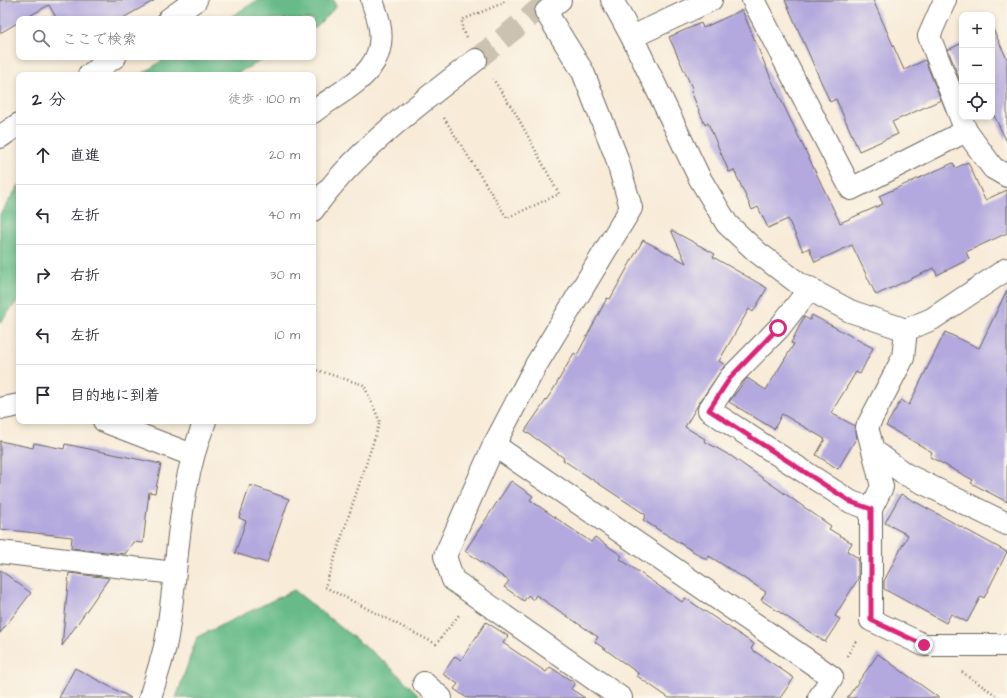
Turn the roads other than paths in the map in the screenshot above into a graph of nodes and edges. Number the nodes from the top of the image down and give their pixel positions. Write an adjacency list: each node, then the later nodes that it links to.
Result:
1 (196, 0): 8 (street)
2 (372, 0): 13 (street)
3 (560, 0): 24 (street)
4 (612, 0): 9 (street)
5 (711, 0): 9 (street)
6 (753, 0): 15 (street)
7 (945, 0): 15 (street)
8 (173, 16)
9 (632, 37): 20 (street)
10 (479, 59): 18 (street)
11 (111, 60): 12 (street)
12 (93, 72)
13 (316, 110)
14 (16, 126): 16 (street)
15 (966, 131): 17 (street)
16 (0, 138)
17 (1007, 176)
18 (316, 206)
19 (1007, 269): 21 (street)
20 (810, 288): 21 (street); 27 (street)
21 (906, 330): 25 (street)
22 (112, 424): 26 (street)
23 (204, 424): 26 (street)
24 (494, 445): 35 (street); 36 (street)
25 (872, 450): 27 (street); 28 (street)
26 (192, 455): 30 (street)
27 (871, 509): 31 (street)
28 (1007, 524)
29 (0, 552): 30 (street)
30 (174, 572): 33 (street)
31 (1007, 645)
32 (424, 684): 34 (street)
33 (150, 698)
34 (441, 698)
35 (621, 698)
36 (819, 698)

